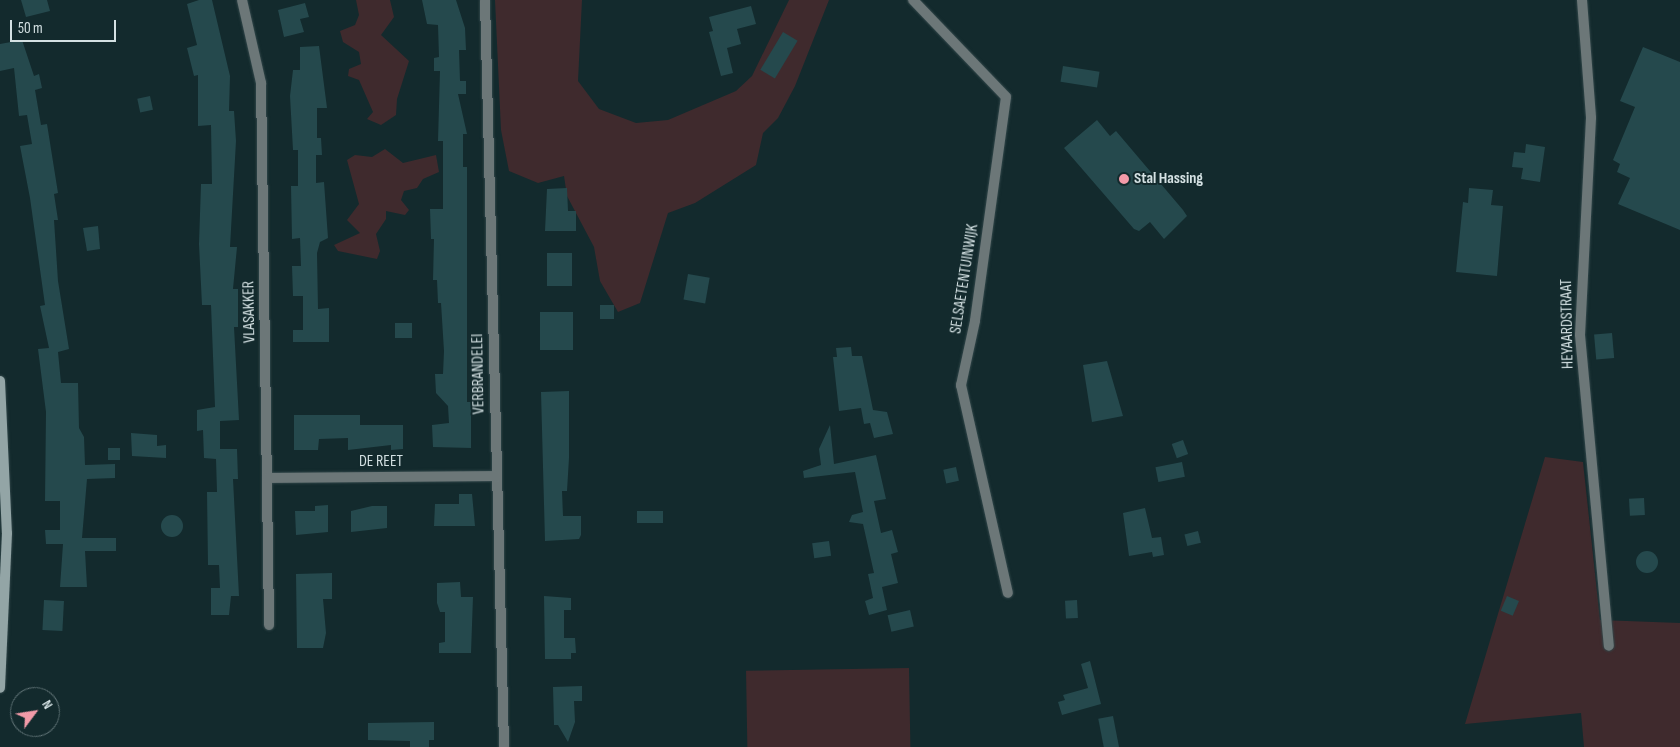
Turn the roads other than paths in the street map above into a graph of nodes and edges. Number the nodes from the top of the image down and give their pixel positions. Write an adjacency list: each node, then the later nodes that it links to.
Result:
1 (242, 0): 7 (street, VLASAKKER)
2 (485, 0): 6 (street, VERBRANDELEI)
3 (913, 0): 8 (street, SELSAETENTUINWIJK)
4 (1582, 0): 10 (street, HEYAARDSTRAAT)
5 (0, 381): 11 (main road)
6 (496, 476): 7 (street, DE REET); 12 (street, VERBRANDELEI)
7 (267, 478): 9 (street, VLASAKKER)
8 (1008, 593)
9 (269, 625)
10 (1609, 646)
11 (0, 688)
12 (504, 747)

